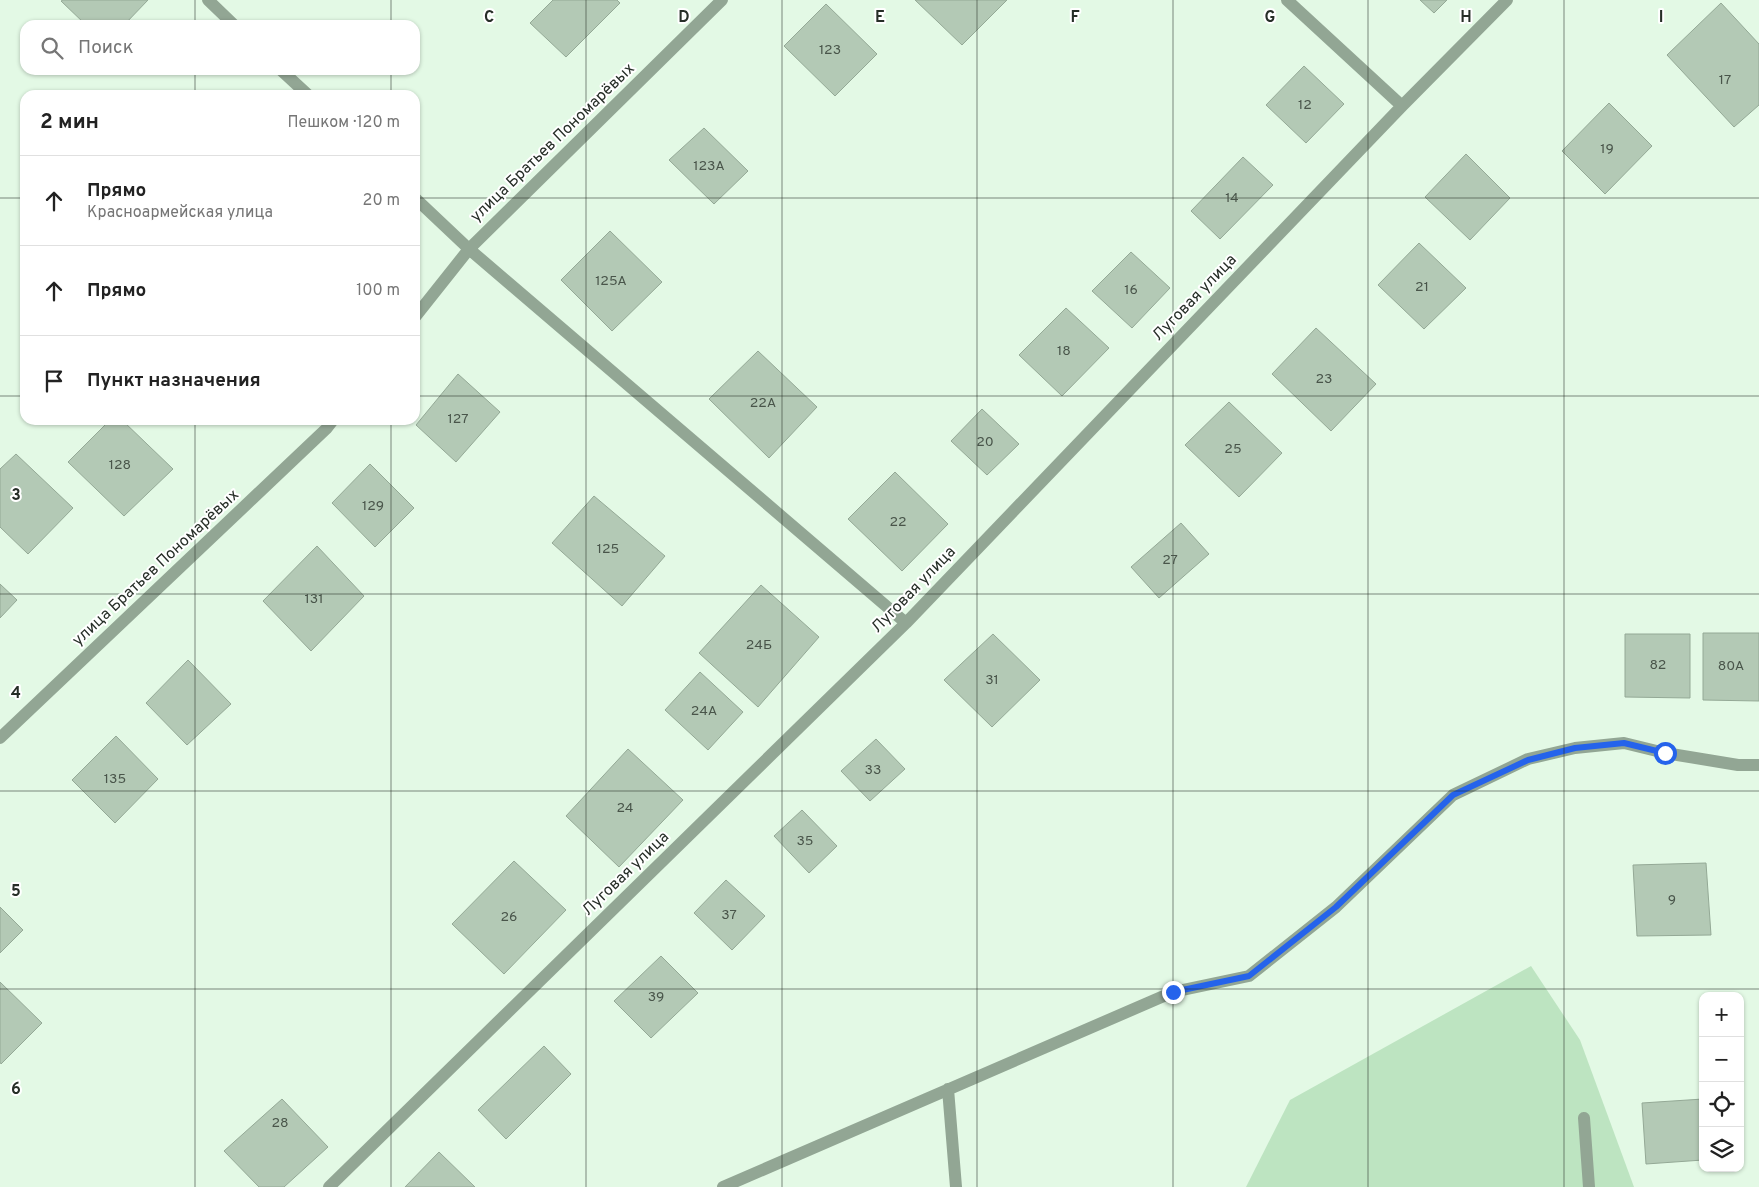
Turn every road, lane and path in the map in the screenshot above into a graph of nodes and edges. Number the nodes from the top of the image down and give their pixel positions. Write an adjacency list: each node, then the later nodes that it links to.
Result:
1 (208, 0): 5 (street)
2 (722, 0): 10 (street, улица Братьев Пономарёвых)
3 (1287, 0): 8 (street)
4 (1507, 0): 8 (street, Луговая улица)
5 (229, 20)
6 (287, 75): 7 (street)
7 (303, 90)
8 (1402, 106): 13 (street, Луговая улица)
9 (420, 203): 10 (street)
10 (469, 249): 11 (street, улица Братьев Пономарёвых); 13 (street)
11 (420, 311)
12 (329, 425): 14 (street, улица Братьев Пономарёвых)
13 (906, 623): 18 (street, Луговая улица)
14 (0, 738)
15 (1759, 765): 16 (street)
16 (948, 1089): 19 (street); 20 (street)
17 (1584, 1118): 21 (street)
18 (329, 1187)
19 (723, 1187)
20 (956, 1187)
21 (1588, 1187)

